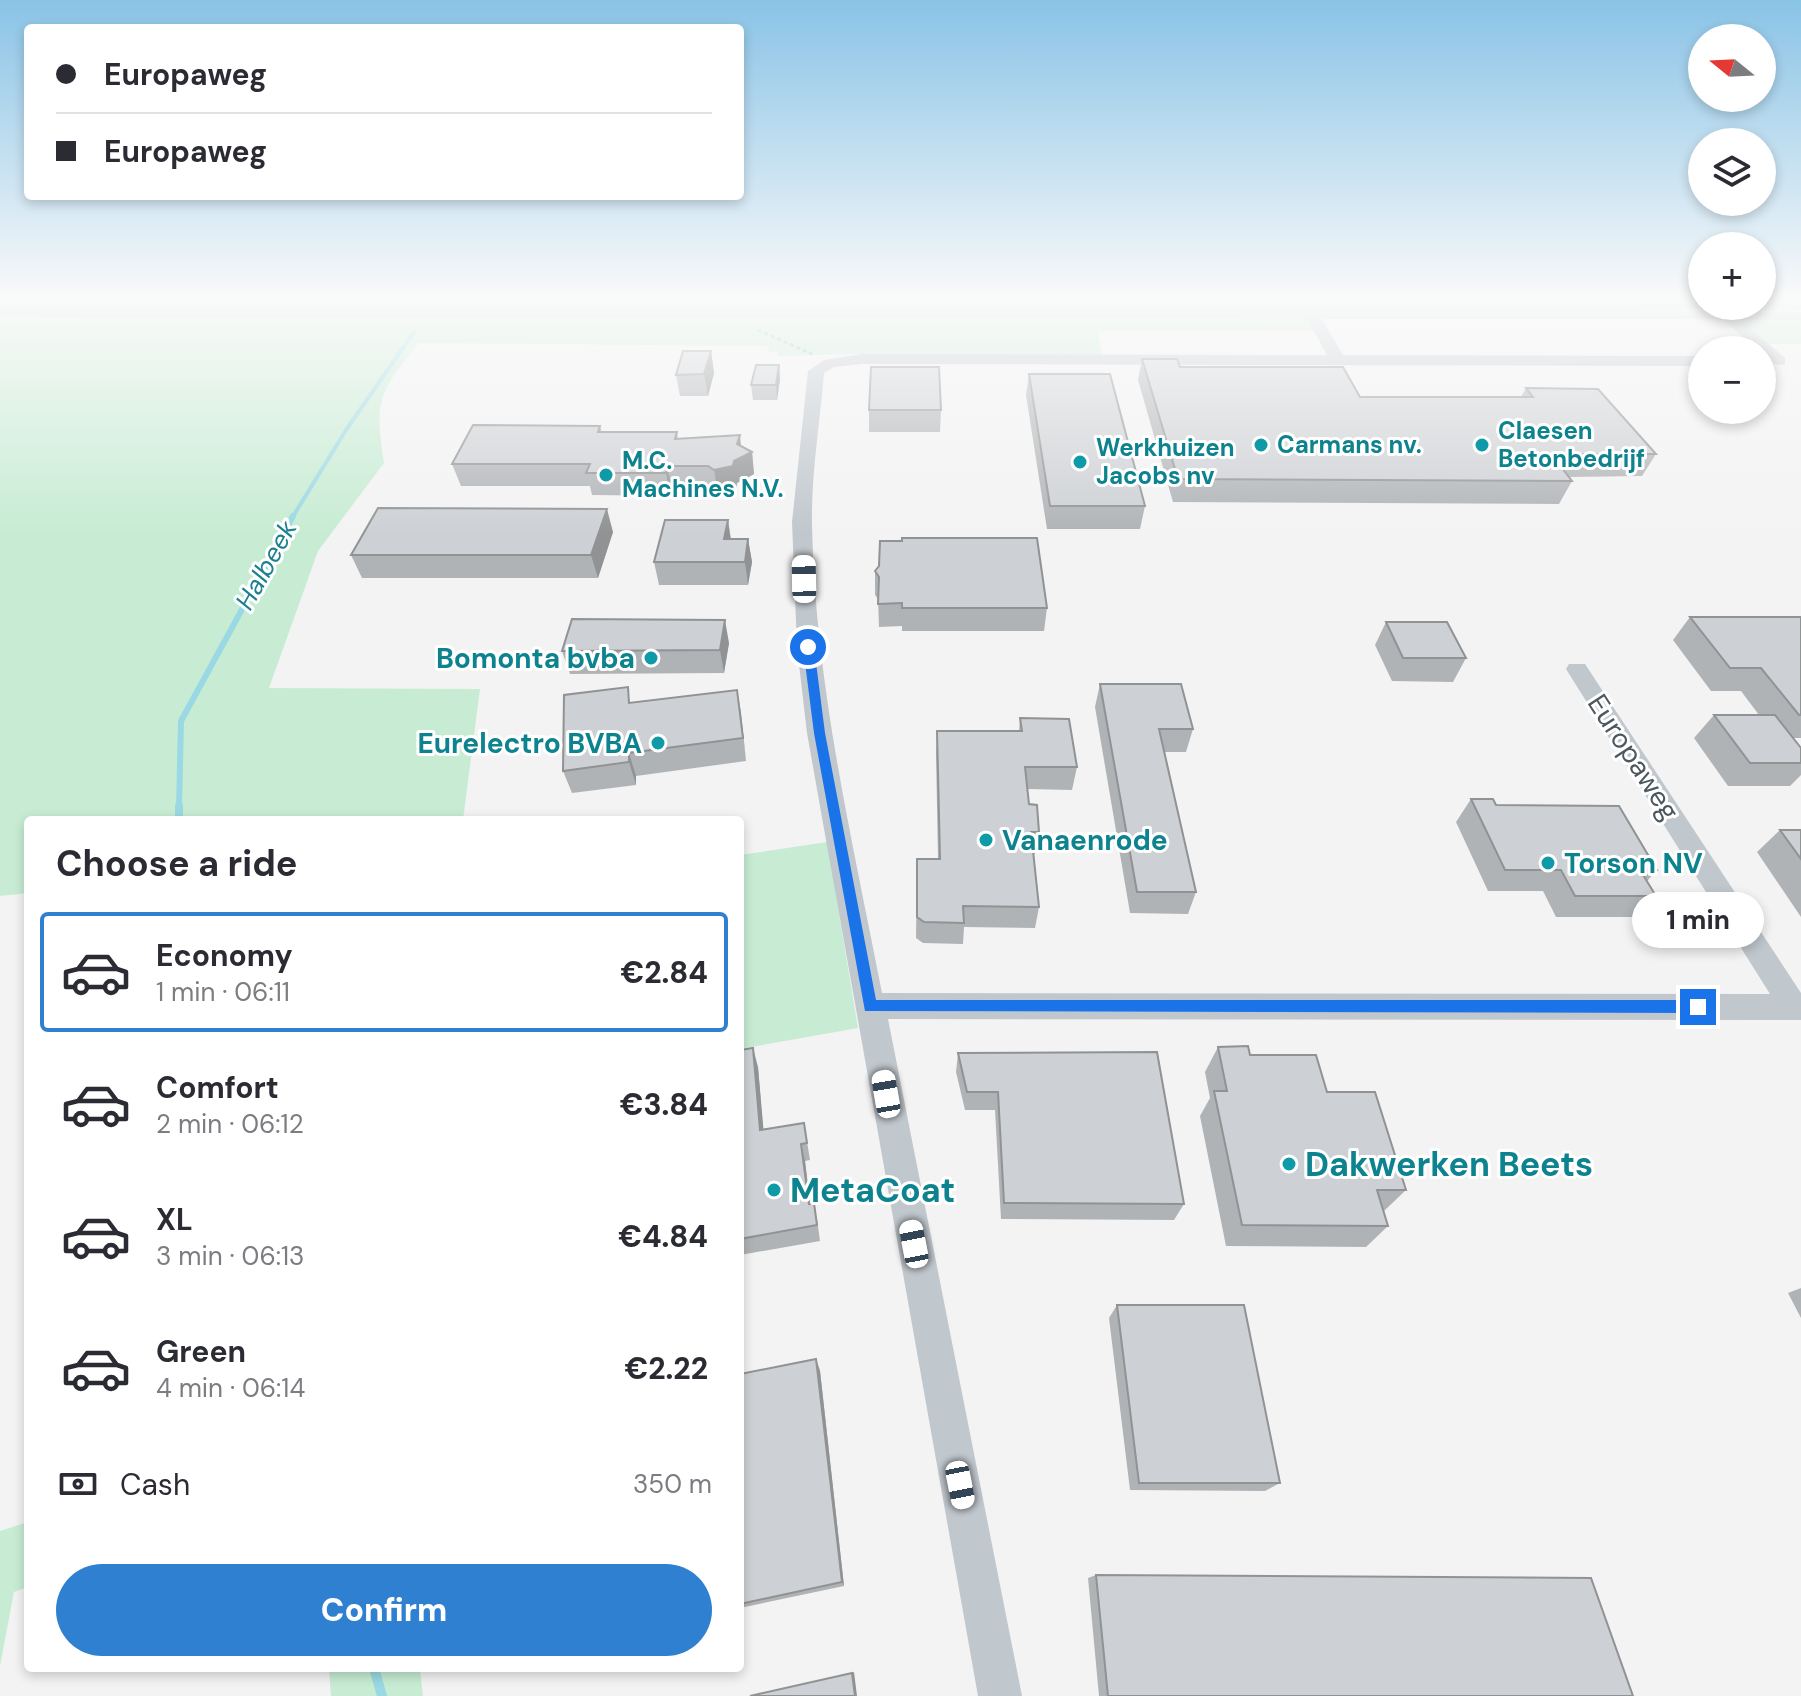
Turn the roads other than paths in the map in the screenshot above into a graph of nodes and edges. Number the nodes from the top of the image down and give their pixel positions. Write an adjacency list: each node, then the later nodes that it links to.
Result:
1 (816, 376): 3 (street)
2 (1577, 669): 4 (street, Europaweg)
3 (870, 1006): 4 (street, Europaweg); 5 (street)
4 (1797, 1007)
5 (1000, 1696)

